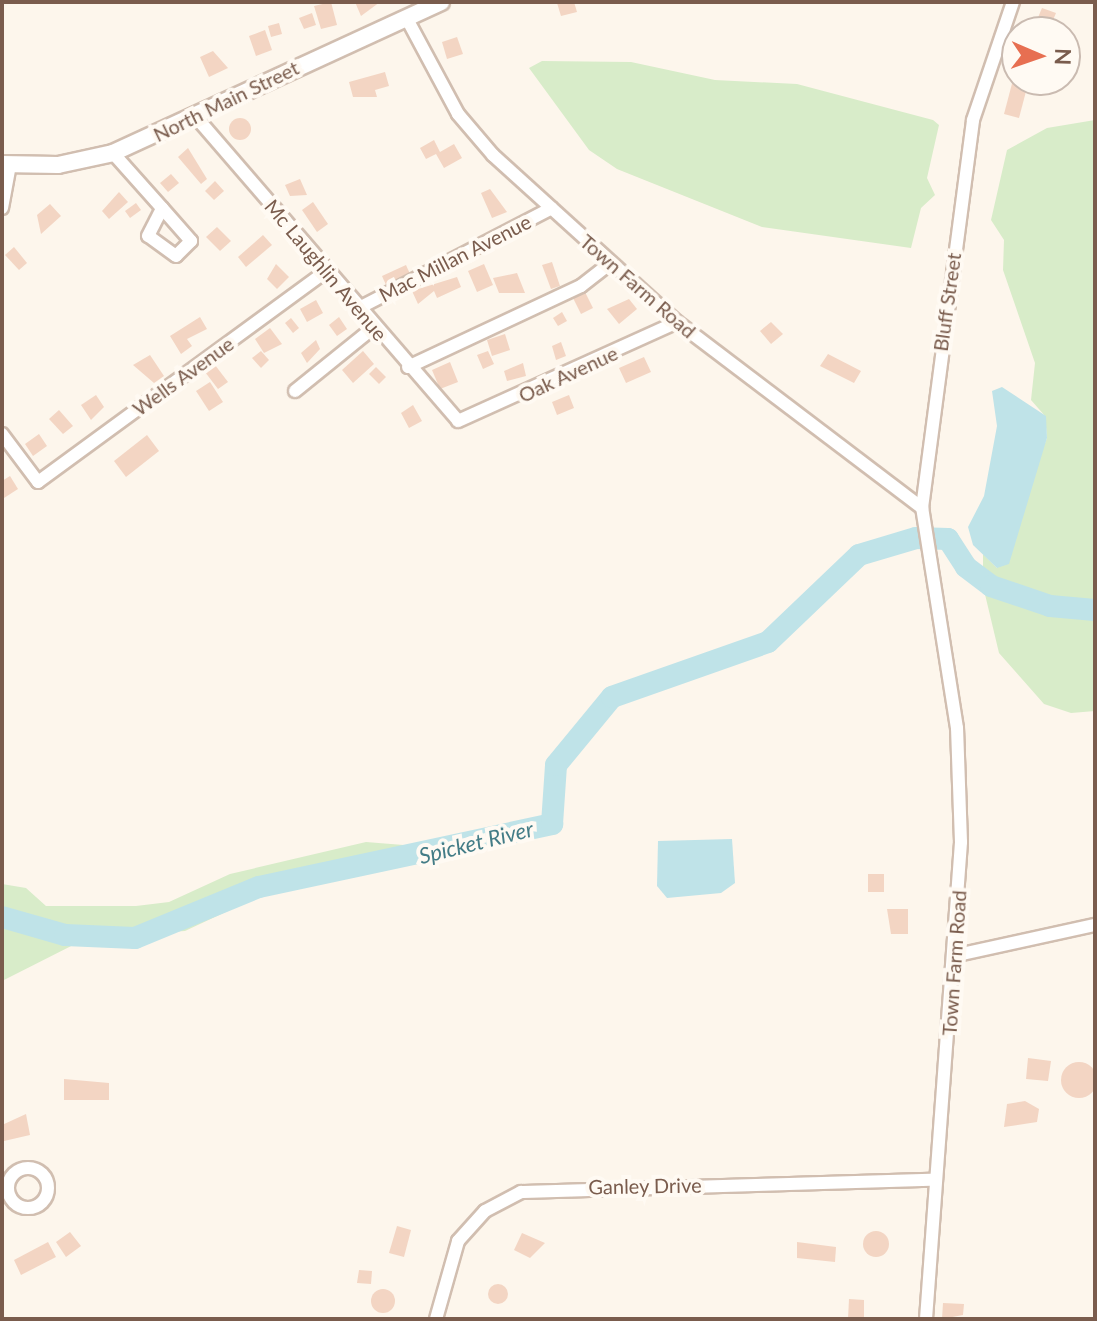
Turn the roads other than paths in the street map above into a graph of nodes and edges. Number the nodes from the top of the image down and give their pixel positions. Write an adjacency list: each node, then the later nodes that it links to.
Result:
1 (441, 2): 3 (street, North Main Street)
2 (1013, 2): 19 (street, Bluff Street)
3 (406, 17): 4 (street, North Main Street); 9 (street, Town Farm Road)
4 (196, 117): 5 (street, North Main Street); 11 (street, Mc Laughlin Avenue)
5 (113, 153): 6 (street, North Main Street); 8 (street)
6 (6, 164): 7 (street)
7 (2, 208)
8 (162, 208)
9 (552, 208): 10 (street, Town Farm Road); 12 (street, Mac Millan Avenue)
10 (610, 263): 13 (street, Town Farm Road); 15 (street)
11 (328, 270): 12 (street, Mc Laughlin Avenue); 18 (street, Wells Avenue)
12 (359, 308): 14 (street, Mc Laughlin Avenue)
13 (677, 322): 17 (street, Oak Avenue); 19 (street, Town Farm Road)
14 (373, 328): 15 (street, Mc Laughlin Avenue); 16 (street)
15 (408, 367): 17 (street, Mc Laughlin Avenue)
16 (295, 391)
17 (458, 421)
18 (2, 434)
19 (922, 508): 20 (street, Bluff Street)
20 (937, 607): 22 (street, Town Farm Road)
21 (1095, 925): 22 (street)
22 (957, 955): 23 (street, Town Farm Road)
23 (933, 1180): 24 (street, Ganley Drive); 25 (street, Town Farm Road)
24 (436, 1319)
25 (926, 1319)

